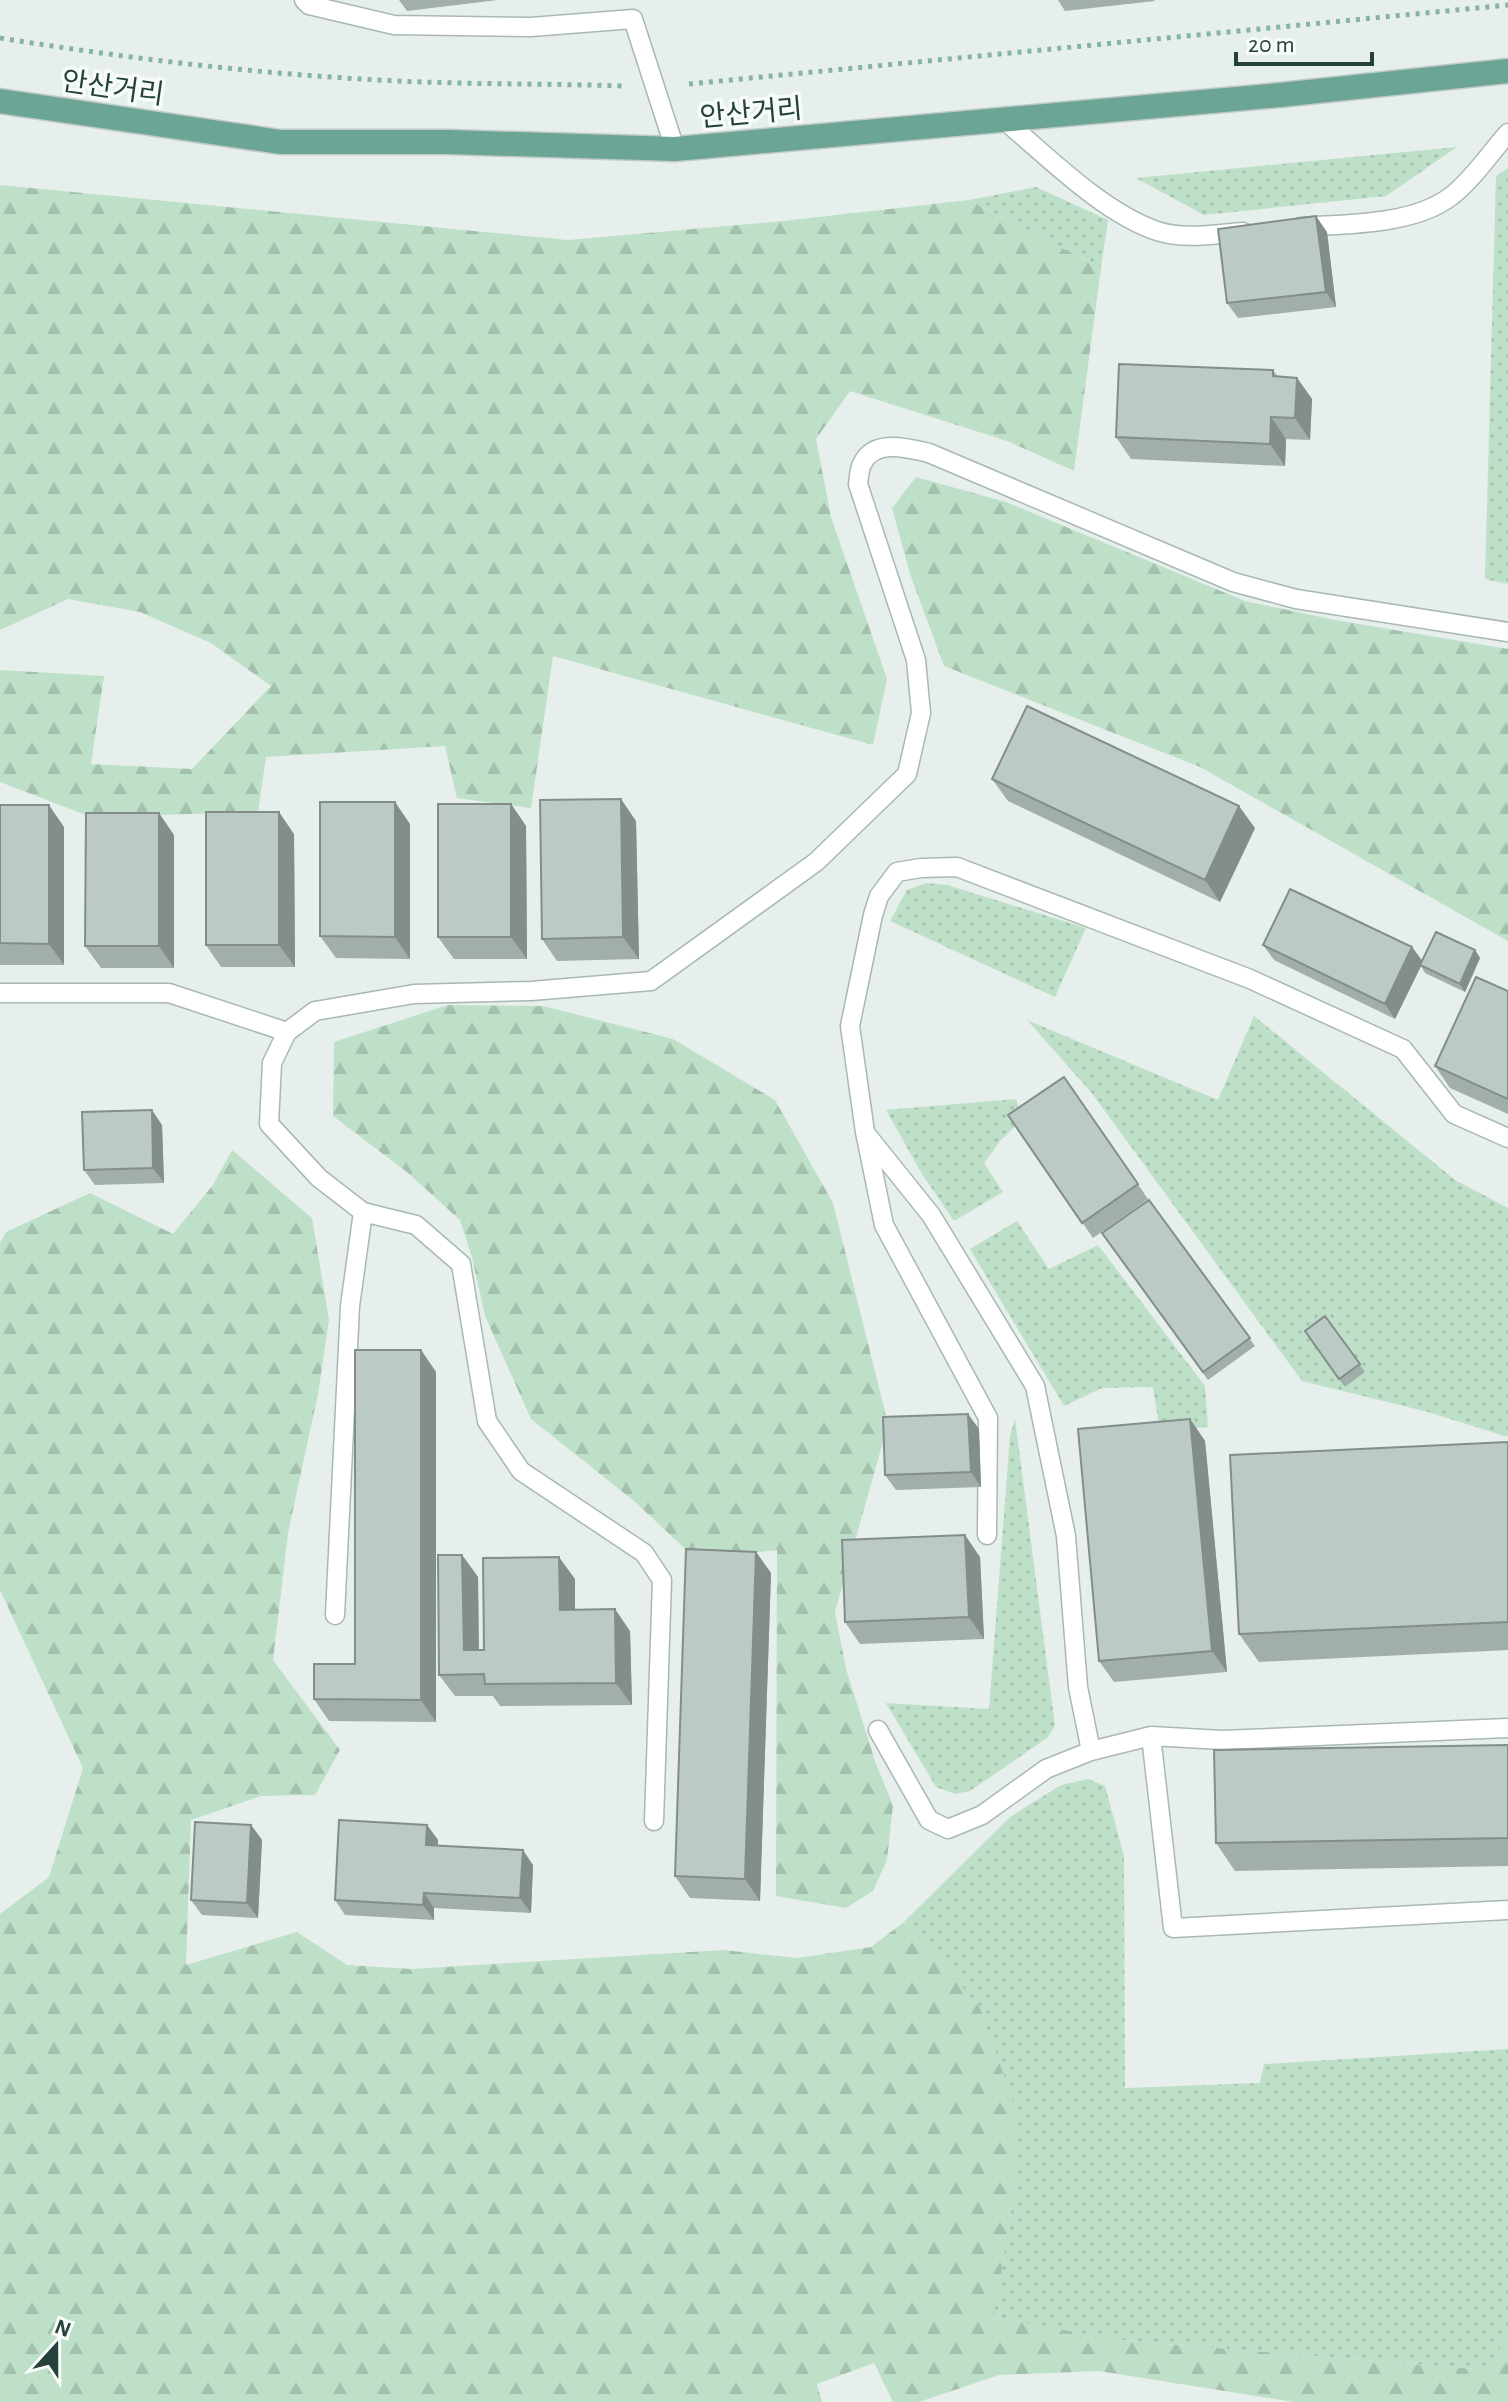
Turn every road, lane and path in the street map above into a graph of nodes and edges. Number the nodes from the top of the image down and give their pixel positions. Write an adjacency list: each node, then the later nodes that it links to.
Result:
1 (304, 0): 5 (lane)
2 (1508, 5): 5 (path)
3 (0, 38): 5 (path)
4 (1508, 71): 7 (main road, 안산거리)
5 (655, 87): 9 (lane)
6 (0, 101): 9 (main road, 안산거리)
7 (1003, 119): 9 (main road, 안산거리); 11 (lane)
8 (1508, 133): 10 (lane)
9 (675, 149)
10 (1287, 228)
11 (1257, 231)
12 (1508, 632): 14 (lane)
13 (0, 993): 14 (lane)
14 (287, 1032): 17 (lane)
15 (865, 1132): 16 (lane); 18 (lane); 23 (lane)
16 (1508, 1138)
17 (363, 1212): 19 (lane); 24 (lane)
18 (987, 1535)
19 (335, 1615)
20 (1508, 1728): 22 (lane)
21 (878, 1730): 23 (lane)
22 (1151, 1736): 23 (lane); 25 (lane)
23 (1091, 1751)
24 (654, 1821)
25 (1508, 1910)

